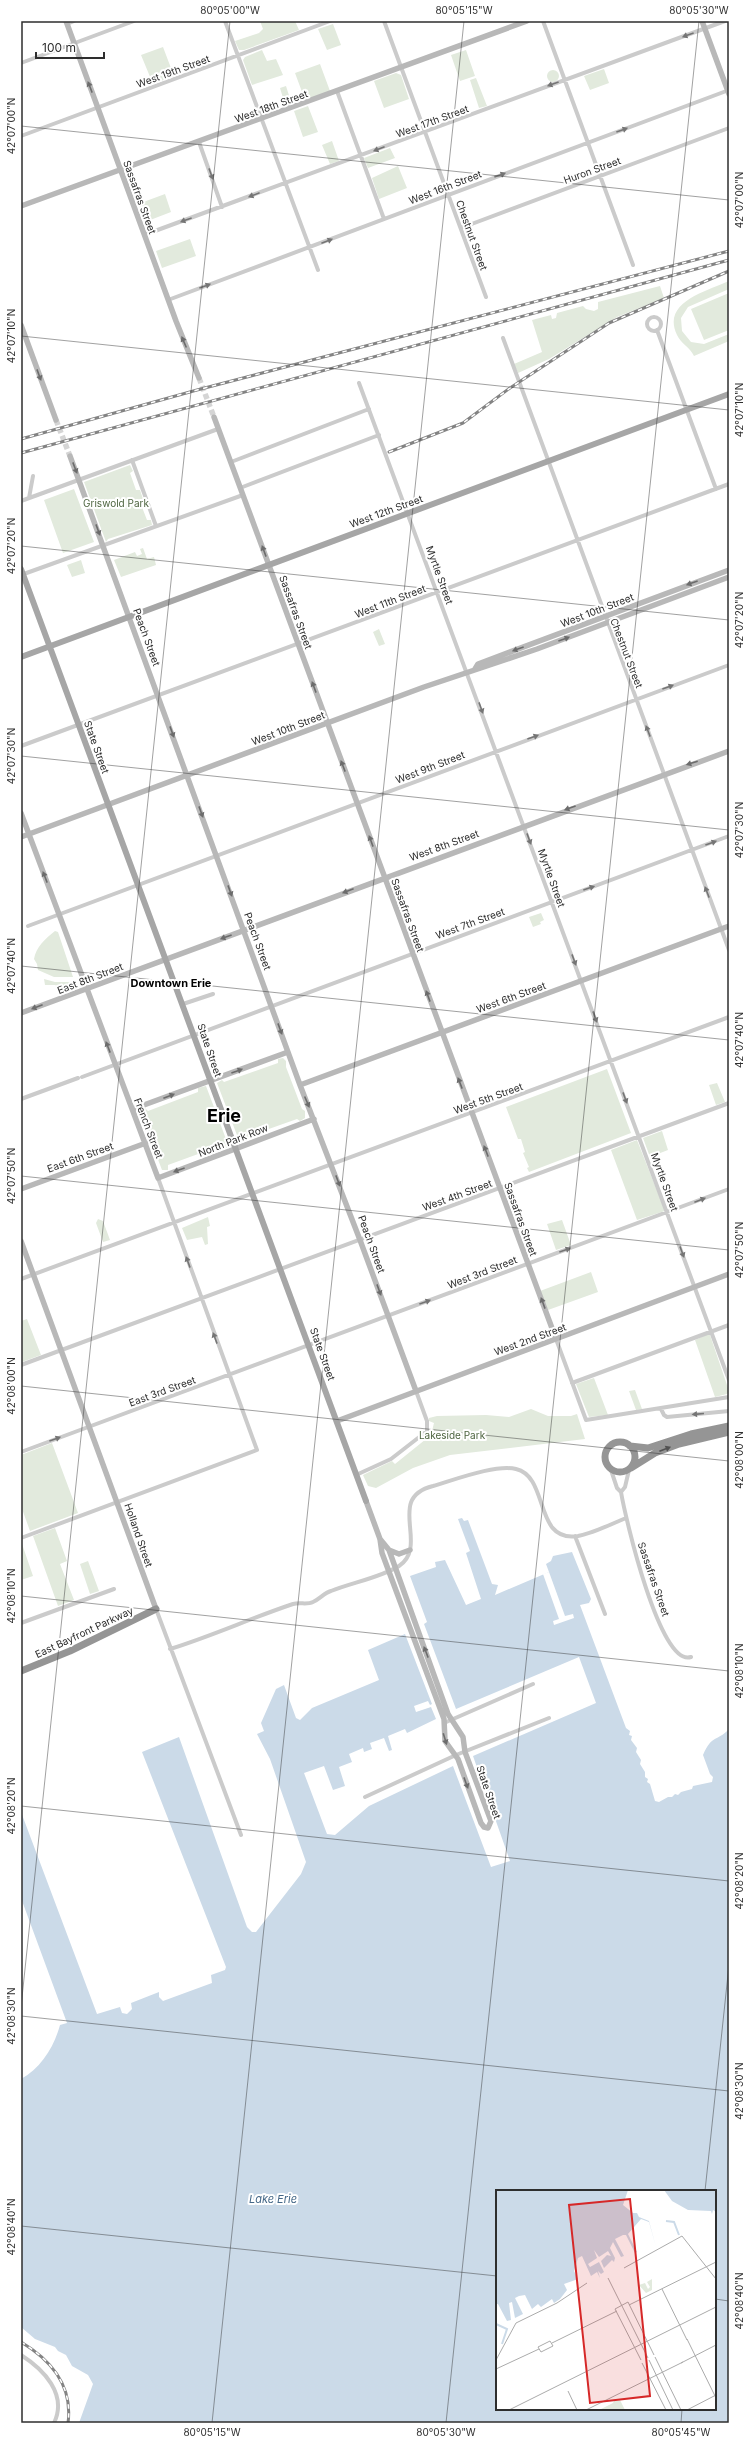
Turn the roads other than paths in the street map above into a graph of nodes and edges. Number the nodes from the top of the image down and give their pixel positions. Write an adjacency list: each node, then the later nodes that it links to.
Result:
1 (74, 21): 10 (street)
2 (134, 21): 12 (street)
3 (225, 21): 13 (street)
4 (330, 21): 13 (street, West 19th Street)
5 (384, 21): 15 (street, Chestnut Street)
6 (527, 21): 15 (street, West 18th Street)
7 (543, 21): 16 (street)
8 (702, 21): 11 (street)
9 (725, 21): 11 (street, West 17th Street)
10 (66, 22): 12 (street, Sassafras Street)
11 (704, 29): 16 (street, West 17th Street, one-way to 16); 18 (street)
12 (74, 44): 14 (street); 19 (street, Sassafras Street, one-way to 12)
13 (239, 56): 19 (street, West 19th Street); 20 (street)
14 (21, 63)
15 (402, 67): 17 (street, West 18th Street); 22 (street, Chestnut Street)
16 (565, 80): 22 (street, West 17th Street, one-way to 22); 25 (street)
17 (337, 91): 20 (street, West 18th Street); 26 (street)
18 (729, 92): 25 (street, West 16th Street, one-way to 18)
19 (98, 107): 23 (street, West 19th Street); 27 (street, Sassafras Street)
20 (262, 119): 24 (street, West 18th Street); 29 (street)
21 (729, 128): 28 (street, Huron Street)
22 (425, 132): 26 (street, West 17th Street, one-way to 26); 30 (street, Chestnut Street)
23 (21, 136)
24 (199, 142): 27 (street, West 18th Street); 32 (street, one-way to 32)
25 (588, 142): 28 (street); 30 (street, West 16th Street, one-way to 25)
26 (361, 156): 29 (street, West 17th Street); 33 (street)
27 (120, 171): 31 (street, West 18th Street); 35 (street, Sassafras Street)
28 (600, 176): 34 (street, Huron Street); 37 (street)
29 (286, 183): 32 (street, West 17th Street, one-way to 32); 36 (street)
30 (448, 194): 33 (street, West 16th Street); 34 (street, Chestnut Street)
31 (21, 206)
32 (222, 207): 35 (street, West 17th Street, one-way to 35)
33 (384, 219): 36 (street, West 16th Street, one-way to 33)
34 (461, 228): 39 (street, Chestnut Street)
35 (144, 235): 40 (street, Sassafras Street)
36 (310, 248): 38 (street); 40 (street, West 16th Street, one-way to 36)
37 (633, 266)
38 (318, 270)
39 (486, 297)
40 (168, 300): 44 (street, Sassafras Street, one-way to 40)
41 (21, 325): 50 (street, one-way to 50)
42 (657, 330): 48 (street)
43 (502, 338): 55 (street, Chestnut Street)
44 (199, 378)
45 (359, 383): 47 (street, Myrtle Street)
46 (729, 394): 48 (main road, West 12th Street)
47 (369, 409): 52 (street, Myrtle Street); 56 (street)
48 (687, 410): 55 (main road, West 12th Street); 61 (street)
49 (214, 417): 51 (street, Sassafras Street)
50 (56, 420)
51 (218, 429): 54 (street); 56 (street, Sassafras Street)
52 (379, 436): 60 (street); 65 (street, Myrtle Street)
53 (70, 456): 58 (street, Peach Street, one-way to 58)
54 (132, 460): 58 (street); 66 (street)
55 (547, 461): 65 (main road, West 12th Street); 67 (street, Chestnut Street)
56 (230, 462): 60 (street, Sassafras Street)
57 (33, 476): 63 (street)
58 (79, 480): 63 (street); 68 (street, Peach Street, one-way to 68)
59 (729, 484): 61 (street, West 11th Street)
60 (240, 488): 62 (street, Sassafras Street)
61 (716, 489): 67 (street, West 11th Street)
62 (243, 495): 66 (street); 69 (street, Sassafras Street, one-way to 62)
63 (29, 498): 64 (street)
64 (21, 501)
65 (408, 513): 69 (main road, West 12th Street); 74 (street, Myrtle Street)
66 (156, 526): 68 (street)
67 (577, 541): 74 (street, West 11th Street); 77 (street, Chestnut Street)
68 (104, 546): 71 (street); 76 (street, Peach Street)
69 (269, 564): 76 (main road, West 12th Street); 80 (street, Sassafras Street)
70 (729, 570): 73 (street, West 10th Street, one-way to 73)
71 (22, 573): 81 (main road, State Street)
72 (729, 577): 75 (street, West 10th Street)
73 (674, 590): 75 (street); 77 (street, West 10th Street)
74 (438, 592): 80 (street, West 11th Street); 86 (street, Myrtle Street)
75 (676, 597): 78 (street, West 10th Street)
76 (130, 616): 81 (main road, West 12th Street); 87 (street, Peach Street)
77 (605, 617): 78 (street, Chestnut Street); 79 (street, West 10th Street)
78 (607, 623): 82 (street, West 10th Street, one-way to 78); 88 (street, Chestnut Street)
79 (534, 643): 82 (street); 85 (street, West 10th Street, one-way to 85)
80 (298, 644): 87 (street, West 11th Street); 89 (street, Sassafras Street, one-way to 80)
81 (50, 646): 83 (main road, West 12th Street); 90 (main road, State Street)
82 (537, 649): 85 (street, West 10th Street)
83 (21, 657)
84 (729, 665): 88 (street, West 9th Street, one-way to 84)
85 (475, 670): 86 (street, West 10th Street)
86 (467, 672): 89 (street, West 10th Street); 92 (street, Myrtle Street, one-way to 92)
87 (158, 696): 90 (street, West 11th Street); 95 (street, Peach Street, one-way to 95)
88 (635, 699): 92 (street, West 9th Street, one-way to 88); 94 (street, Chestnut Street, one-way to 88)
89 (327, 723): 95 (street, West 10th Street); 96 (street, Sassafras Street, one-way to 89)
90 (79, 725): 91 (street, West 11th Street); 97 (main road, State Street)
91 (21, 746)
92 (496, 750): 96 (street, West 9th Street); 99 (street, Myrtle Street)
93 (729, 750): 94 (street, West 8th Street, one-way to 94)
94 (663, 774): 99 (street, West 8th Street, one-way to 99); 103 (street, Chestnut Street)
95 (187, 776): 97 (street, West 10th Street); 104 (street, Peach Street, one-way to 104)
96 (357, 802): 104 (street, West 9th Street); 105 (street, Sassafras Street, one-way to 96)
97 (108, 805): 100 (street, West 10th Street); 106 (main road, State Street)
98 (21, 813): 100 (street, French Street)
99 (524, 825): 105 (street, West 8th Street); 107 (street, Myrtle Street, one-way to 107)
100 (29, 834): 102 (street, West 10th Street); 108 (street, French Street, one-way to 100)
101 (729, 836): 103 (street, West 7th Street, one-way to 101)
102 (21, 837)
103 (692, 850): 107 (street, West 7th Street, one-way to 103); 111 (street, Chestnut Street, one-way to 103)
104 (217, 855): 106 (street, West 9th Street); 112 (street, Peach Street, one-way to 112)
105 (384, 877): 112 (street, West 8th Street, one-way to 112); 114 (street, Sassafras Street)
106 (137, 884): 108 (street, West 9th Street); 115 (main road, State Street)
107 (552, 901): 114 (street, West 7th Street); 116 (street, Myrtle Street, one-way to 116)
108 (59, 914): 109 (street, West 9th Street); 117 (street, French Street)
109 (28, 926)
110 (729, 926): 111 (street, West 6th Street)
111 (721, 929): 113 (street, Chestnut Street); 116 (street, West 6th Street)
112 (244, 930): 115 (street, West 8th Street, one-way to 115); 120 (street, Peach Street)
113 (729, 950)
114 (412, 953): 120 (street, West 7th Street); 123 (street, Sassafras Street, one-way to 114)
115 (166, 958): 117 (street, East 8th Street); 119 (main road, State Street)
116 (582, 981): 123 (street, West 6th Street); 126 (street, Myrtle Street, one-way to 126)
117 (86, 989): 121 (street, East 8th Street, one-way to 121); 127 (street, French Street, one-way to 117)
118 (213, 994): 119 (street)
119 (183, 1004): 124 (main road, State Street)
120 (272, 1005): 124 (street, West 7th Street); 125 (street, Peach Street, one-way to 125)
121 (21, 1013)
122 (729, 1017): 126 (street, West 5th Street)
123 (442, 1033): 129 (street, West 6th Street); 133 (street, Sassafras Street, one-way to 123)
124 (194, 1035): 127 (street, West 7th Street); 128 (main road, State Street)
125 (288, 1052): 128 (street, one-way to 125); 129 (street, Peach Street)
126 (612, 1061): 133 (street, West 5th Street); 135 (street, Myrtle Street, one-way to 135)
127 (114, 1064): 130 (street, West 7th Street); 132 (street, French Street)
128 (210, 1080): 132 (street, one-way to 128); 137 (main road, State Street)
129 (300, 1085): 134 (street, Peach Street, one-way to 134)
130 (21, 1099)
131 (729, 1103): 135 (street, West 4th Street)
132 (133, 1109): 136 (street, French Street)
133 (472, 1112): 138 (street, West 5th Street); 141 (street, Sassafras Street, one-way to 133)
134 (314, 1119): 137 (street, North Park Row); 138 (street, Peach Street)
135 (639, 1136): 141 (street, West 4th Street); 144 (street, Myrtle Street)
136 (146, 1142): 139 (street, French Street); 140 (street, East 6th Street)
137 (236, 1149): 139 (street, North Park Row, one-way to 139); 143 (main road, State Street)
138 (332, 1164): 143 (street, West 5th Street); 146 (street, Peach Street, one-way to 146)
139 (158, 1178): 145 (street, French Street)
140 (21, 1188)
141 (500, 1188): 146 (street, West 4th Street); 148 (street, Sassafras Street)
142 (729, 1189): 144 (street, West 3rd Street, one-way to 142)
143 (253, 1194): 145 (street, West 5th Street); 149 (main road, State Street)
144 (668, 1212): 148 (street, West 3rd Street, one-way to 144); 153 (street, Myrtle Street, one-way to 153)
145 (173, 1223): 150 (street, West 5th Street); 154 (street, French Street, one-way to 145)
146 (360, 1240): 149 (street, West 4th Street); 155 (street, Peach Street, one-way to 155)
147 (21, 1241): 150 (street, Holland Street)
148 (528, 1264): 155 (street, West 3rd Street, one-way to 148); 158 (street, Sassafras Street, one-way to 148)
149 (281, 1269): 154 (street, West 4th Street); 159 (main road, State Street)
150 (34, 1274): 152 (street, West 5th Street); 160 (street, Holland Street)
151 (729, 1274): 153 (street, West 2nd Street)
152 (21, 1279)
153 (695, 1287): 157 (street, Myrtle Street); 158 (street, West 2nd Street)
154 (201, 1299): 160 (street, West 4th Street); 162 (street, French Street, one-way to 154)
155 (388, 1315): 159 (street, West 3rd Street); 165 (street, Peach Street)
156 (729, 1325): 157 (street)
157 (711, 1331): 163 (street, Myrtle Street); 164 (street)
158 (556, 1339): 164 (street, Sassafras Street); 165 (street, West 2nd Street)
159 (309, 1345): 162 (street, East 3rd Street); 169 (main road, State Street)
160 (62, 1350): 161 (street, West 4th Street); 170 (street, Holland Street)
161 (21, 1365)
162 (229, 1374): 170 (street, East 3rd Street); 180 (street, French Street)
163 (729, 1380)
164 (572, 1383): 167 (street, Sassafras Street)
165 (416, 1391): 169 (street, West 2nd Street); 177 (street, Peach Street)
166 (729, 1396): 167 (street)
167 (661, 1409): 168 (street, one-way to 167)
168 (729, 1411)
169 (337, 1421): 177 (main road, State Street)
170 (90, 1426): 174 (street, East 3rd Street, one-way to 170); 180 (street, Holland Street)
171 (729, 1426): 173 (highway)
172 (729, 1432): 175 (highway, one-way to 172)
173 (630, 1446): 175 (highway); 176 (highway)
174 (21, 1452)
175 (630, 1469): 176 (highway); 178 (street)
176 (611, 1470): 178 (street, Sassafras Street)
177 (356, 1475): 179 (main road, State Street)
178 (621, 1492): 181 (street, Sassafras Street)
179 (366, 1501): 184 (street, State Street)
180 (118, 1502): 183 (street); 189 (street, Holland Street)
181 (626, 1518): 182 (street); 193 (street, Sassafras Street)
182 (575, 1536): 186 (street); 190 (street)
183 (21, 1538)
184 (380, 1539): 185 (street, State Street); 187 (street, State Street)
185 (389, 1550): 186 (street); 187 (street, State Street)
186 (410, 1550): 187 (street)
187 (391, 1569): 192 (street); 197 (street, State Street, one-way to 187); 198 (street, State Street)
188 (114, 1589): 191 (street)
189 (156, 1609): 192 (street, Holland Street); 194 (highway, East Bayfront Parkway)
190 (605, 1614)
191 (21, 1623)
192 (170, 1649): 202 (street, Holland Street)
193 (691, 1657)
194 (21, 1671)
195 (532, 1684): 197 (street)
196 (549, 1718): 199 (street)
197 (452, 1719): 198 (street); 199 (street, State Street)
198 (444, 1723): 200 (street, State Street, one-way to 200)
199 (465, 1752): 200 (street); 200 (street, State Street, one-way to 199)
200 (456, 1755): 201 (street)
201 (365, 1797)
202 (241, 1835)
203 (21, 2355): 204 (street)
204 (54, 2423)

